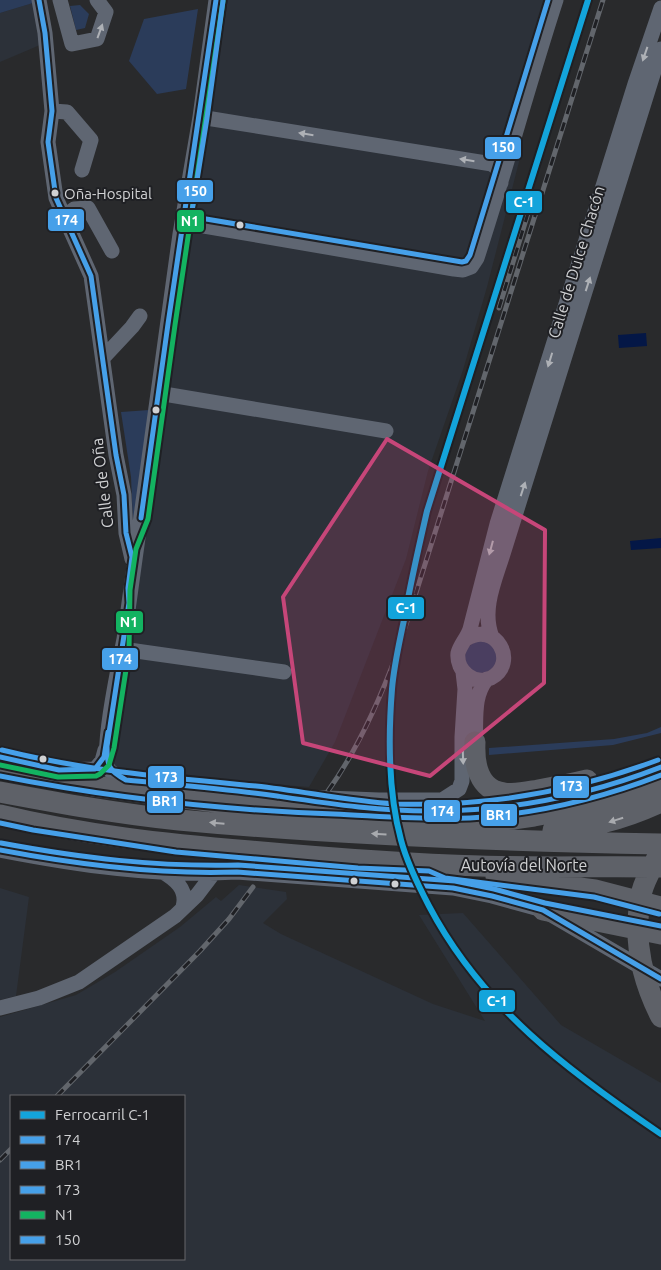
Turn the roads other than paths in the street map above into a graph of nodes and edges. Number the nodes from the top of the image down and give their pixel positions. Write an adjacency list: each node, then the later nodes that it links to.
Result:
1 (59, 0): 5 (street, Calle de Oña); 7 (street, Calle de Oña)
2 (97, 0): 7 (street, one-way to 2)
3 (216, 0): 12 (street)
4 (556, 0): 14 (street)
5 (39, 1): 8 (street, Calle de Oña)
6 (661, 8): 11 (street, Calle de Dulce Chacón, one-way to 11)
7 (70, 38): 8 (street)
8 (46, 44): 10 (street, Calle de Oña)
9 (661, 49): 11 (street, Calle de Dulce Chacón)
10 (52, 111): 13 (street); 16 (street, Calle de Oña)
11 (634, 111): 25 (street, Calle de Dulce Chacón)
12 (200, 117): 14 (street, one-way to 12); 15 (street)
13 (82, 170)
14 (501, 183): 17 (street)
15 (184, 212): 17 (street); 18 (street)
16 (64, 217): 19 (street); 21 (street, Calle de Oña)
17 (198, 225): 18 (street)
18 (180, 234): 22 (street)
19 (112, 251)
20 (140, 316): 21 (street)
21 (103, 358): 26 (street, Calle de Oña)
22 (158, 393): 23 (street); 24 (street)
23 (386, 431)
24 (141, 518): 26 (street); 27 (street)
25 (504, 526): 28 (street, Calle de Dulce Chacón); 29 (street, Calle de Dulce Chacón, one-way to 29)
26 (129, 547): 27 (street, Calle de Oña); 30 (street)
27 (129, 603): 30 (street)
28 (492, 637): 29 (street); 33 (street)
29 (466, 639): 32 (street)
30 (122, 649): 31 (street); 35 (street)
31 (284, 672)
32 (463, 672): 33 (street); 44 (street, one-way to 44)
33 (487, 679): 34 (street)
34 (476, 742): 36 (highway)
35 (107, 746): 40 (street); 41 (street)
36 (661, 755)
37 (0, 757): 40 (street)
38 (0, 768): 45 (highway)
39 (661, 768): 47 (highway)
40 (59, 770): 41 (street)
41 (126, 780): 44 (street)
42 (661, 787): 45 (highway)
43 (0, 792): 49 (highway, Autovía del Norte, one-way to 43)
44 (275, 796): 47 (highway)
45 (208, 801): 47 (highway)
46 (661, 802): 49 (highway, one-way to 49)
47 (357, 808)
48 (0, 815): 53 (highway, Autovía del Norte)
49 (446, 837): 50 (highway, Autovía del Norte)
50 (661, 844)
51 (0, 850): 55 (street)
52 (661, 851): 63 (highway)
53 (430, 864): 54 (highway, Autovía del Norte); 58 (highway)
54 (661, 867)
55 (161, 871): 56 (street); 57 (street)
56 (213, 874): 57 (street); 59 (street)
57 (184, 907): 62 (street)
58 (661, 907)
59 (544, 910): 60 (highway); 61 (street)
60 (661, 934)
61 (661, 978)
62 (0, 1008)
63 (661, 1017)

